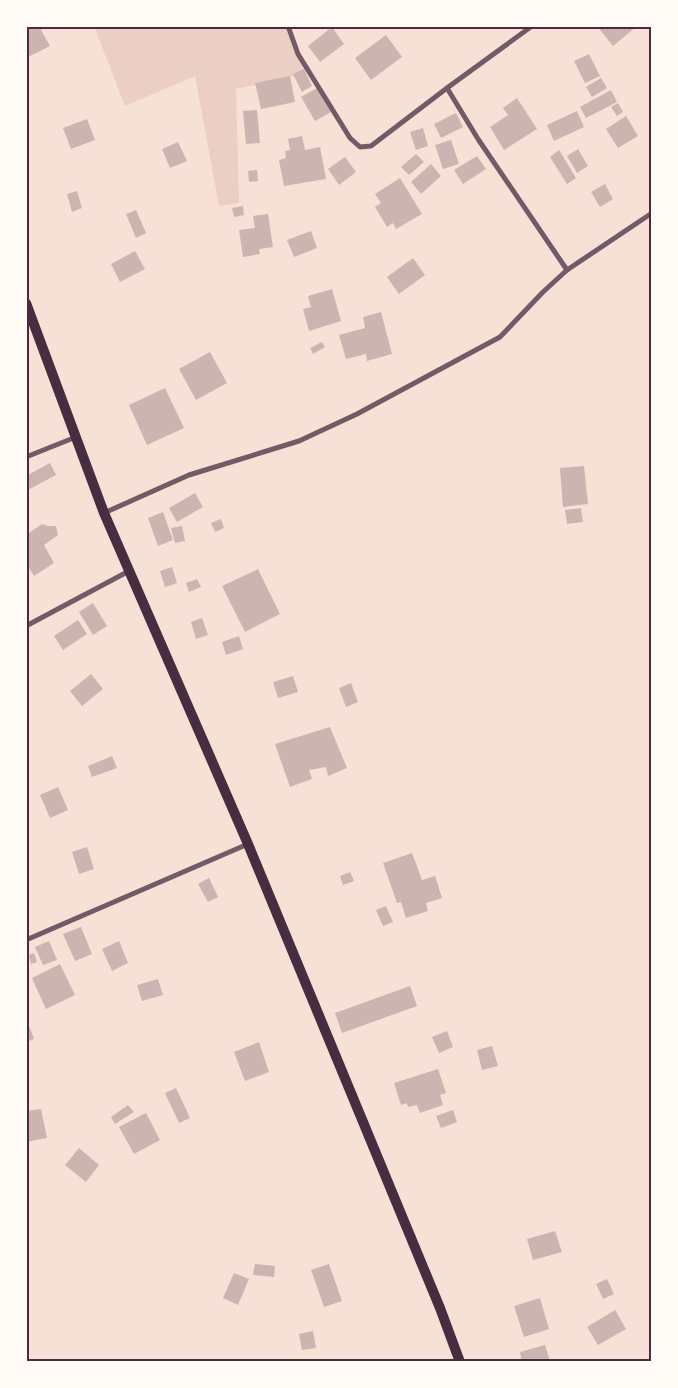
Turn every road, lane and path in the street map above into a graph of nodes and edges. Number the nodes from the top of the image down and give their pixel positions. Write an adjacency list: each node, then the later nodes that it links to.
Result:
1 (288, 26): 3 (street)
2 (532, 26): 3 (street)
3 (447, 88): 5 (street)
4 (652, 213): 5 (street)
5 (567, 270): 9 (street)
6 (26, 303): 7 (main road)
7 (76, 437): 8 (street); 9 (main road)
8 (26, 457)
9 (104, 513): 10 (main road)
10 (130, 570): 11 (street); 12 (main road)
11 (26, 626)
12 (248, 844): 13 (street); 14 (main road)
13 (26, 940)
14 (460, 1362)

